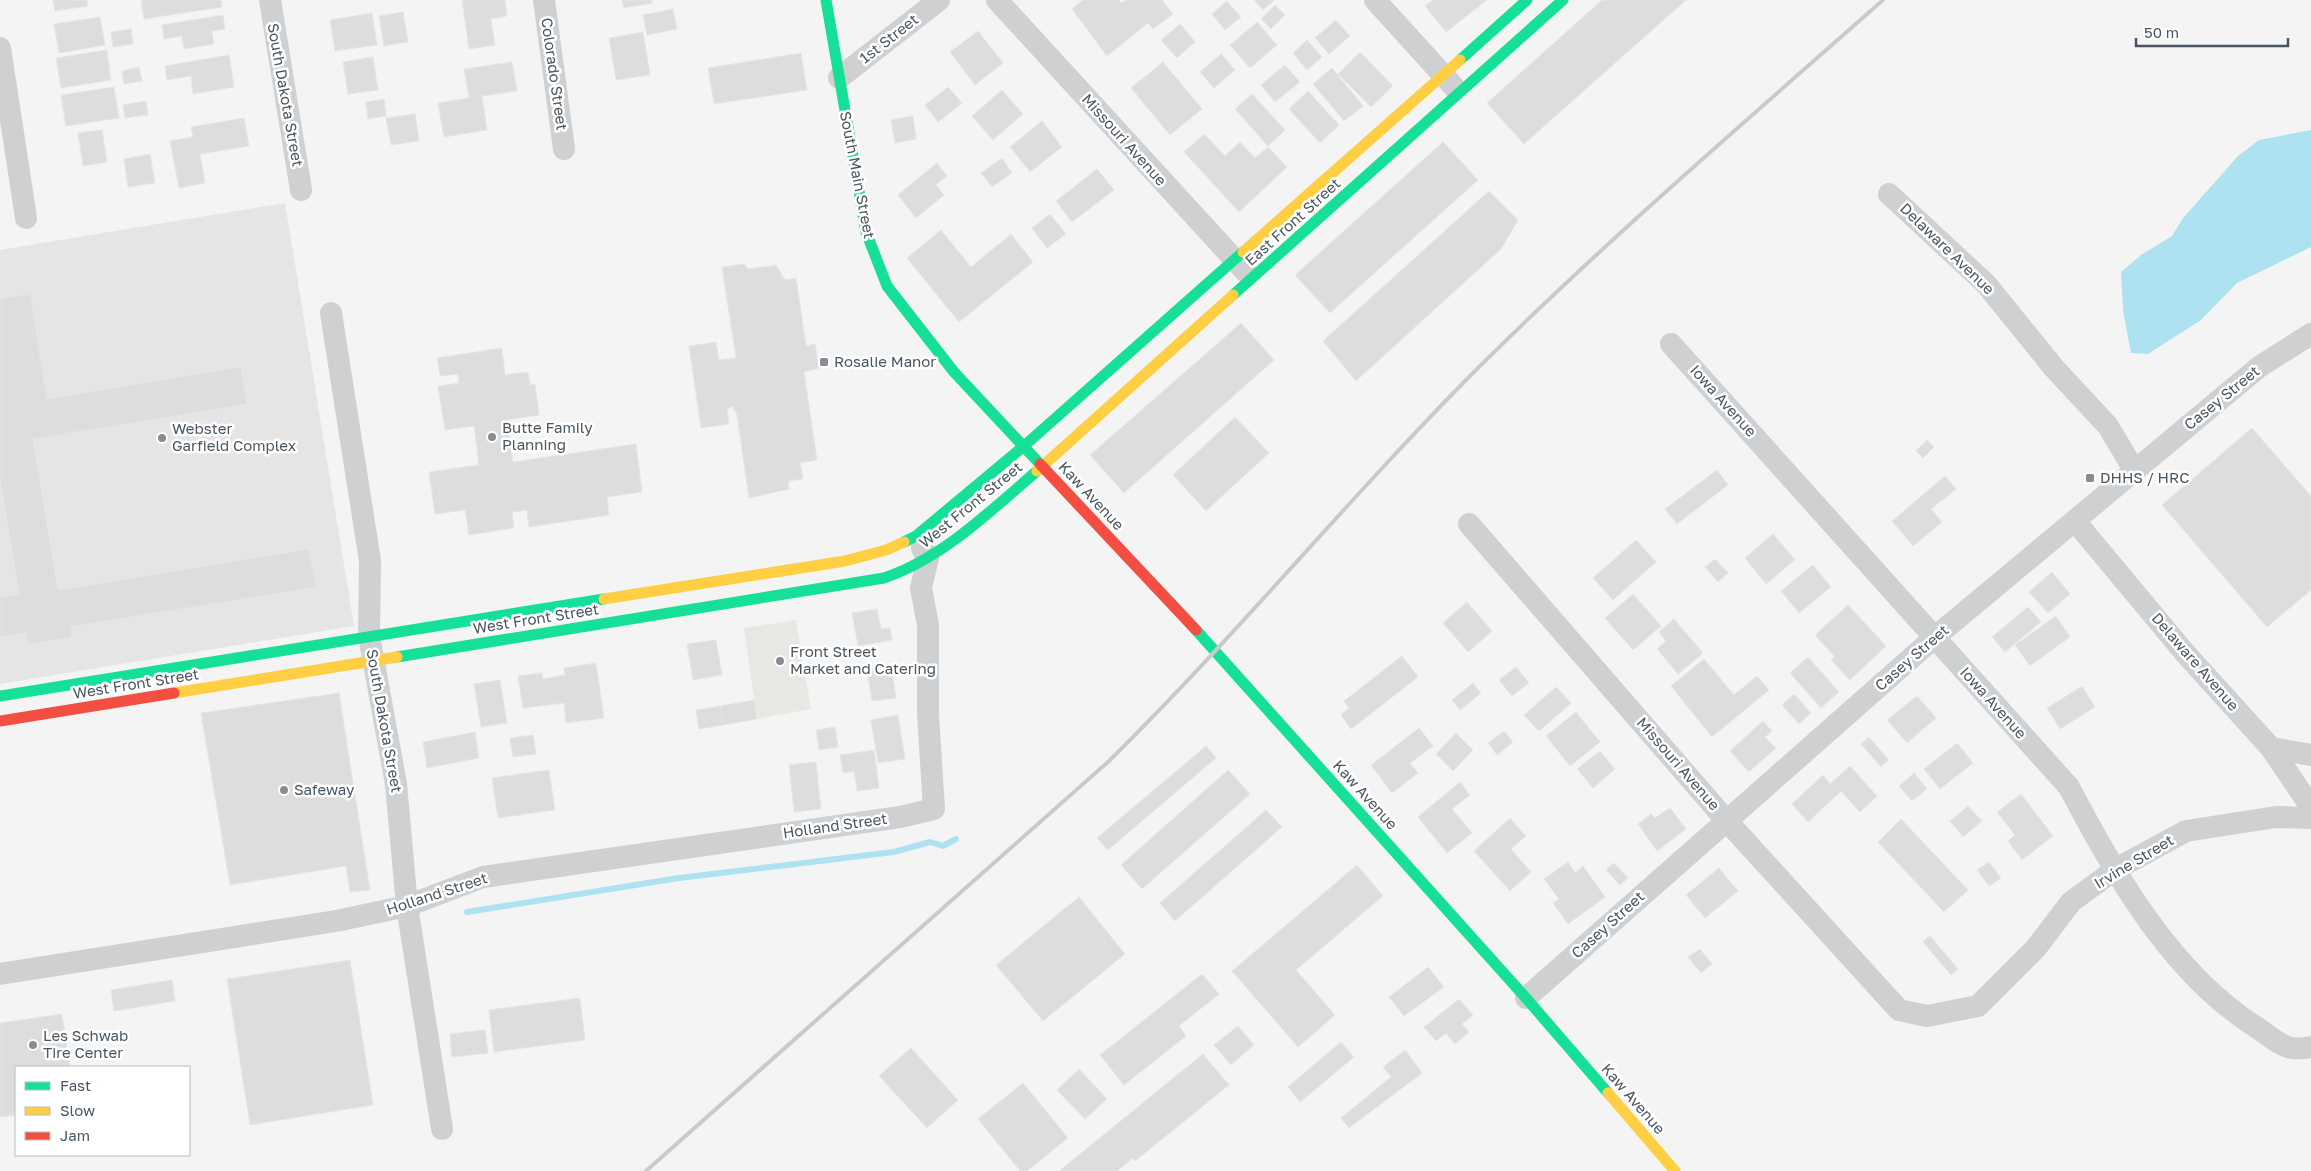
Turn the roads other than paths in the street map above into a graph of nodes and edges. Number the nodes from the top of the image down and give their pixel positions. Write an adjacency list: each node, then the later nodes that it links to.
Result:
1 (270, 0): 14 (street, South Dakota Street)
2 (544, 0): 13 (street, Colorado Street)
3 (826, 0): 11 (main road, South Main Street)
4 (939, 0): 11 (street, 1st Street)
5 (997, 0): 17 (street, Missouri Avenue)
6 (1375, 0): 10 (street)
7 (1527, 0): 10 (main road, East Front Street)
8 (1563, 0): 12 (main road, East Front Street)
9 (0, 48): 16 (street)
10 (1443, 75): 12 (street); 17 (main road, East Front Street)
11 (838, 78): 22 (main road, South Main Street)
12 (1459, 93): 18 (main road, East Front Street)
13 (564, 149)
14 (301, 190)
15 (1889, 194): 24 (street, Delaware Avenue)
16 (26, 218)
17 (1235, 260): 18 (street, Missouri Avenue); 22 (main road, East Front Street)
18 (1252, 279): 23 (main road, East Front Street)
19 (331, 313): 29 (street, South Dakota Street)
20 (2311, 334): 24 (street, Casey Street)
21 (1672, 344): 30 (street, Iowa Avenue)
22 (1024, 446): 23 (main road, Kaw Avenue); 27 (main road, West Front Street)
23 (1043, 466): 28 (main road, West Front Street); 42 (main road, Kaw Avenue)
24 (2134, 470): 25 (street, Casey Street)
25 (2075, 521): 30 (street, Casey Street); 34 (street, Delaware Avenue)
26 (1469, 524): 38 (street, Missouri Avenue)
27 (916, 536): 28 (street); 29 (main road, West Front Street)
28 (928, 558): 31 (main road, West Front Street); 40 (street, Holland Street)
29 (369, 636): 31 (street, South Dakota Street); 32 (main road, West Front Street)
30 (1935, 637): 38 (street, Casey Street); 39 (street, Iowa Avenue)
31 (374, 660): 33 (main road, West Front Street); 40 (street, South Dakota Street)
32 (0, 696)
33 (0, 721)
34 (2271, 748): 35 (street); 36 (street, Delaware Avenue)
35 (2311, 755)
36 (2311, 807)
37 (2311, 818): 39 (street, Irvine Street)
38 (1726, 820): 42 (street, Casey Street); 43 (street, Missouri Avenue)
39 (2116, 869): 43 (street, Irvine Street); 44 (street, Iowa Avenue)
40 (407, 906): 41 (street, Holland Street); 45 (street, South Dakota Street)
41 (0, 974)
42 (1526, 998): 46 (main road, Kaw Avenue)
43 (1891, 1002)
44 (2311, 1047)
45 (442, 1129)
46 (1675, 1171)

